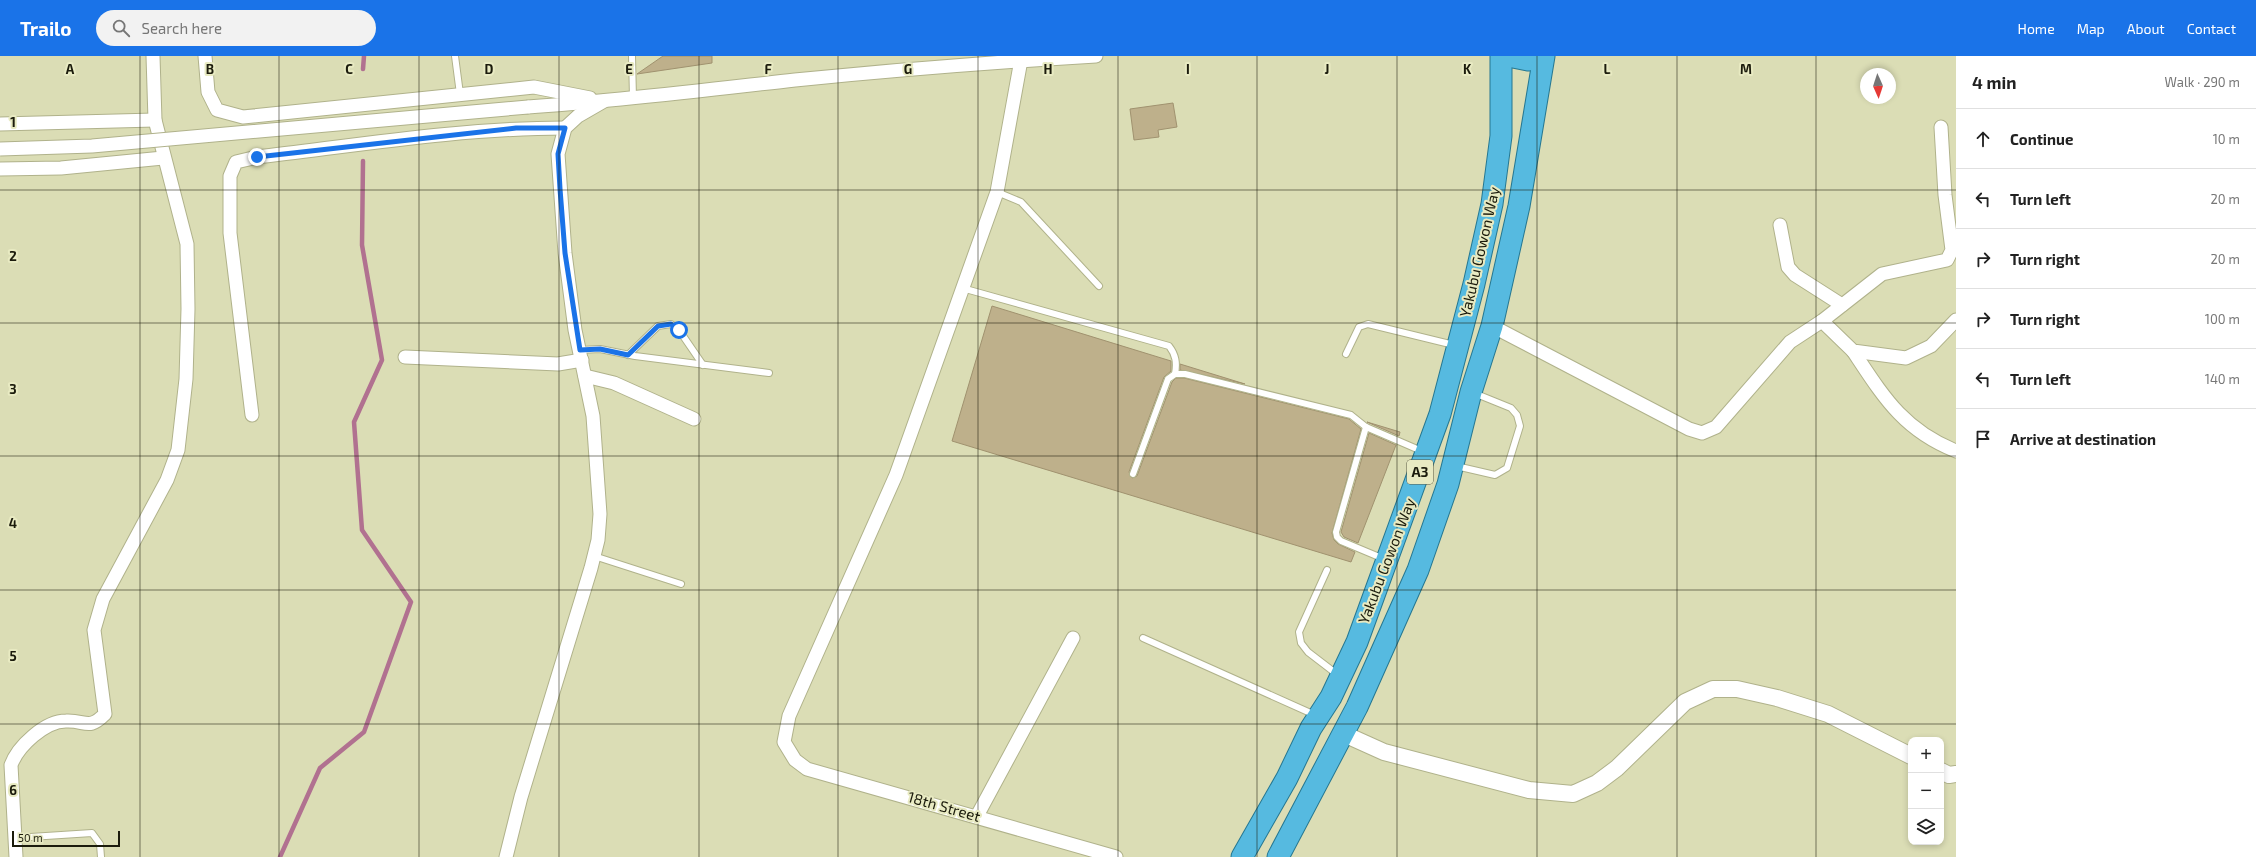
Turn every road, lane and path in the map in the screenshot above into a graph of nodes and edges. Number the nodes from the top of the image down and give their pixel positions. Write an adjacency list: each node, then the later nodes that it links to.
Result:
1 (153, 56): 14 (street)
2 (205, 56): 11 (street)
3 (455, 56): 11 (lane)
4 (632, 56): 12 (lane)
5 (1096, 56): 10 (street)
6 (1501, 56): 29 (highway, Yakubu Gowon Way / A3)
7 (1508, 56): 8 (highway)
8 (1540, 56)
9 (1544, 56): 28 (highway, Yakubu Gowon Way / A3)
10 (1021, 60): 12 (street); 21 (street)
11 (460, 94): 13 (street)
12 (633, 98): 13 (street)
13 (604, 101): 17 (street); 18 (street, bridge)
14 (155, 120): 15 (street); 19 (street)
15 (0, 124)
16 (1941, 127): 25 (street)
17 (565, 128): 32 (street); 40 (street)
18 (0, 149)
19 (163, 158): 20 (street); 58 (street)
20 (0, 169)
21 (997, 192): 23 (lane); 24 (street)
22 (1780, 225): 25 (street)
23 (1098, 286)
24 (962, 288): 37 (lane); 57 (street, 18th Street)
25 (1842, 304): 27 (street)
26 (1956, 320): 30 (street)
27 (1822, 321): 28 (street); 30 (street)
28 (1492, 326): 39 (highway, Yakubu Gowon Way / A3)
29 (1458, 346): 31 (lane); 44 (highway, Yakubu Gowon Way / A3)
30 (1853, 351): 43 (street)
31 (1346, 354)
32 (581, 355): 33 (lane); 34 (street); 38 (street)
33 (628, 355): 35 (lane); 35 (lane)
34 (405, 357)
35 (703, 364): 36 (lane)
36 (769, 373)
37 (1175, 374): 42 (lane); 46 (lane)
38 (585, 376): 41 (street); 47 (street)
39 (1471, 392): 45 (highway, Yakubu Gowon Way / A3); 45 (lane)
40 (252, 415)
41 (694, 420)
42 (1366, 427): 44 (lane); 48 (lane)
43 (1956, 451)
44 (1427, 453): 48 (highway, Yakubu Gowon Way / A3)
45 (1453, 465): 55 (highway, Yakubu Gowon Way / A3)
46 (1133, 474)
47 (594, 556): 50 (lane); 61 (street)
48 (1386, 560): 53 (highway, Yakubu Gowon Way / A3)
49 (1327, 570): 53 (lane)
50 (681, 584)
51 (1073, 638): 57 (street)
52 (1143, 638): 54 (lane)
53 (1340, 677): 54 (highway, Yakubu Gowon Way / A3)
54 (1318, 716): 63 (highway, Yakubu Gowon Way / A3)
55 (1344, 734): 56 (street); 64 (highway, Yakubu Gowon Way / A3)
56 (1908, 754)
57 (977, 816): 62 (street, 18th Street)
58 (15, 838): 59 (street); 60 (lane)
59 (16, 857)
60 (101, 857)
61 (506, 857)
62 (1116, 857)
63 (1242, 857)
64 (1278, 857)

